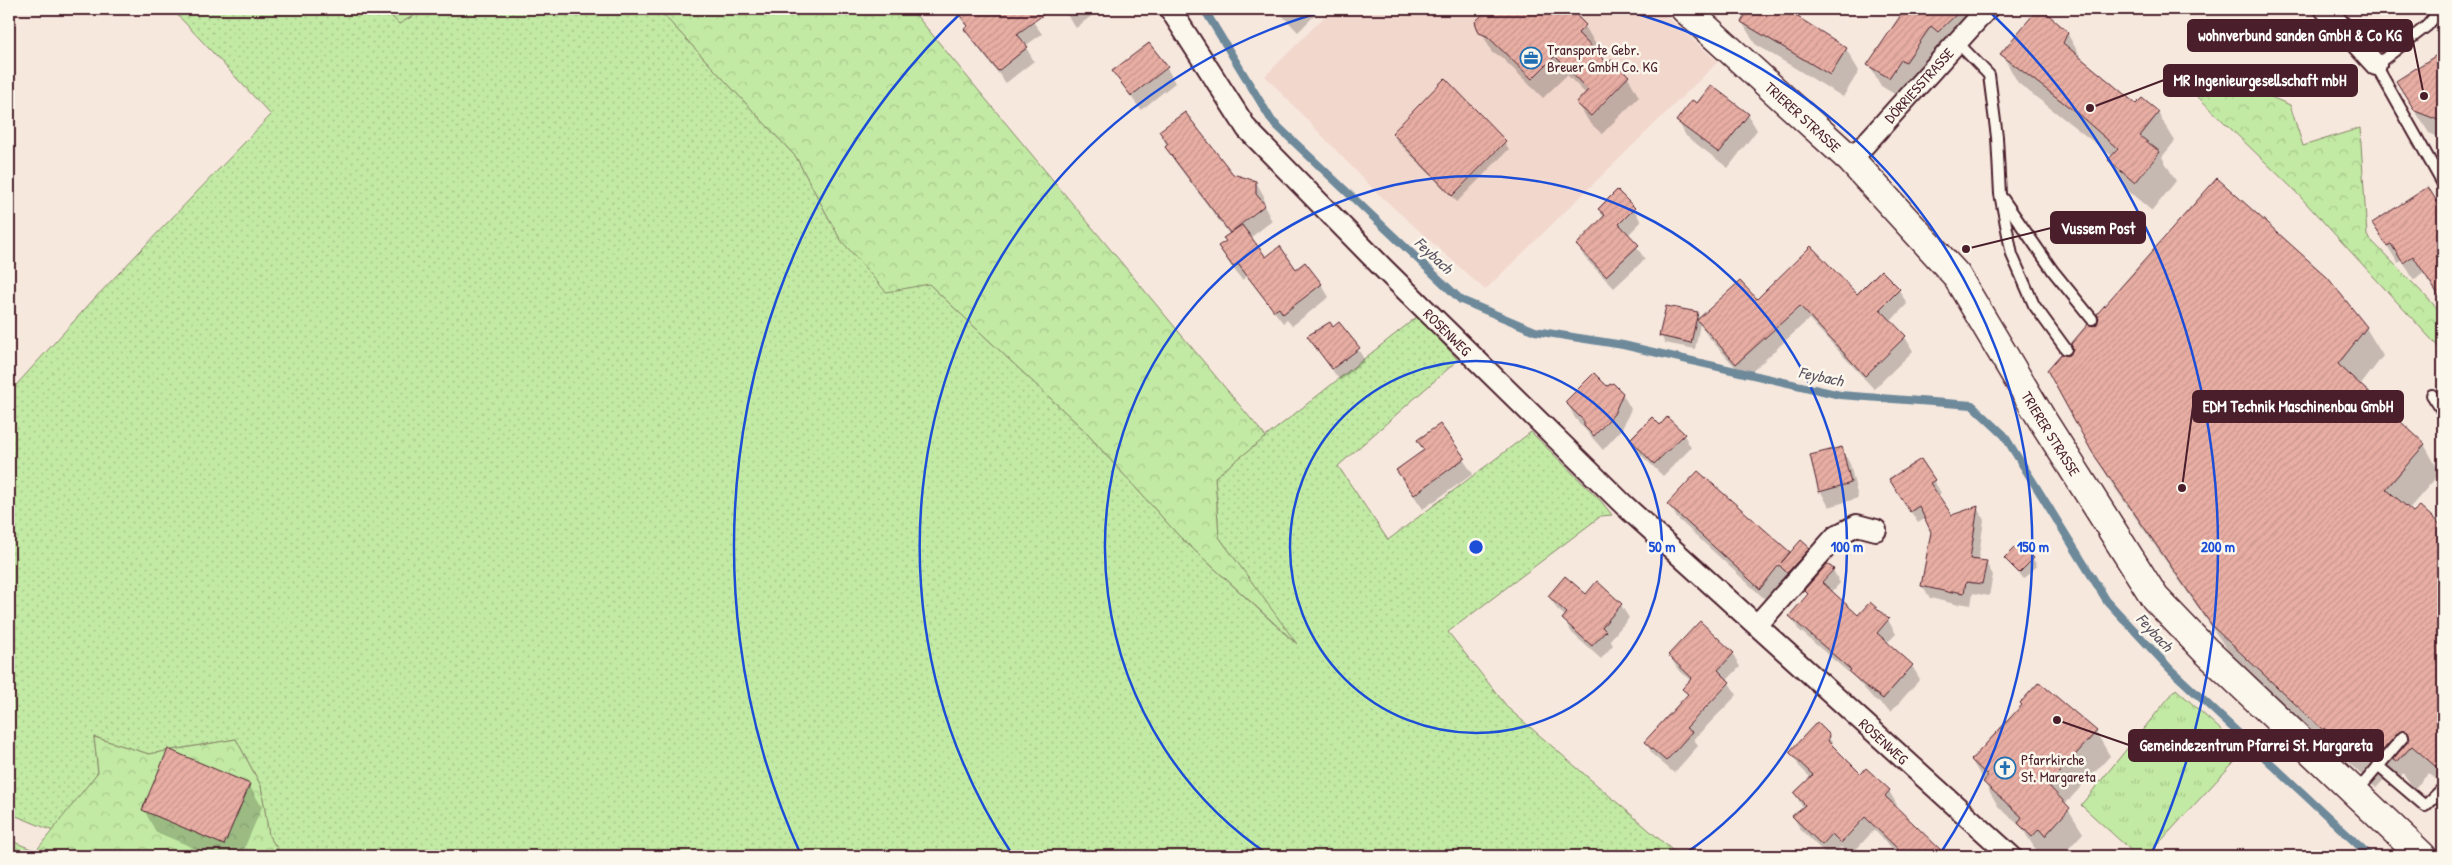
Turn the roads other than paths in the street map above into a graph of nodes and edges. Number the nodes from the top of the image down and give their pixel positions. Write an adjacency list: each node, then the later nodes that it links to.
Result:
1 (1170, 9): 16 (street, ROSENWEG)
2 (1685, 9): 8 (main road, TRIERER STRASSE)
3 (1987, 9): 6 (street, DÖRRIESSTRASSE)
4 (2325, 9): 7 (street)
5 (2441, 9): 7 (lane)
6 (1956, 42): 8 (street, DÖRRIESSTRASSE); 10 (lane)
7 (2376, 65): 9 (lane)
8 (1851, 160): 19 (main road, TRIERER STRASSE)
9 (2443, 184)
10 (2000, 194): 11 (lane); 12 (lane)
11 (2092, 319)
12 (2066, 349)
13 (2432, 395): 14 (lane)
14 (2443, 412)
15 (1876, 530): 16 (street)
16 (1758, 624): 21 (street, ROSENWEG)
17 (2403, 737): 18 (lane)
18 (2378, 766): 19 (lane); 20 (lane)
19 (2350, 788): 22 (main road, TRIERER STRASSE)
20 (2443, 788)
21 (2011, 856)
22 (2422, 856)

